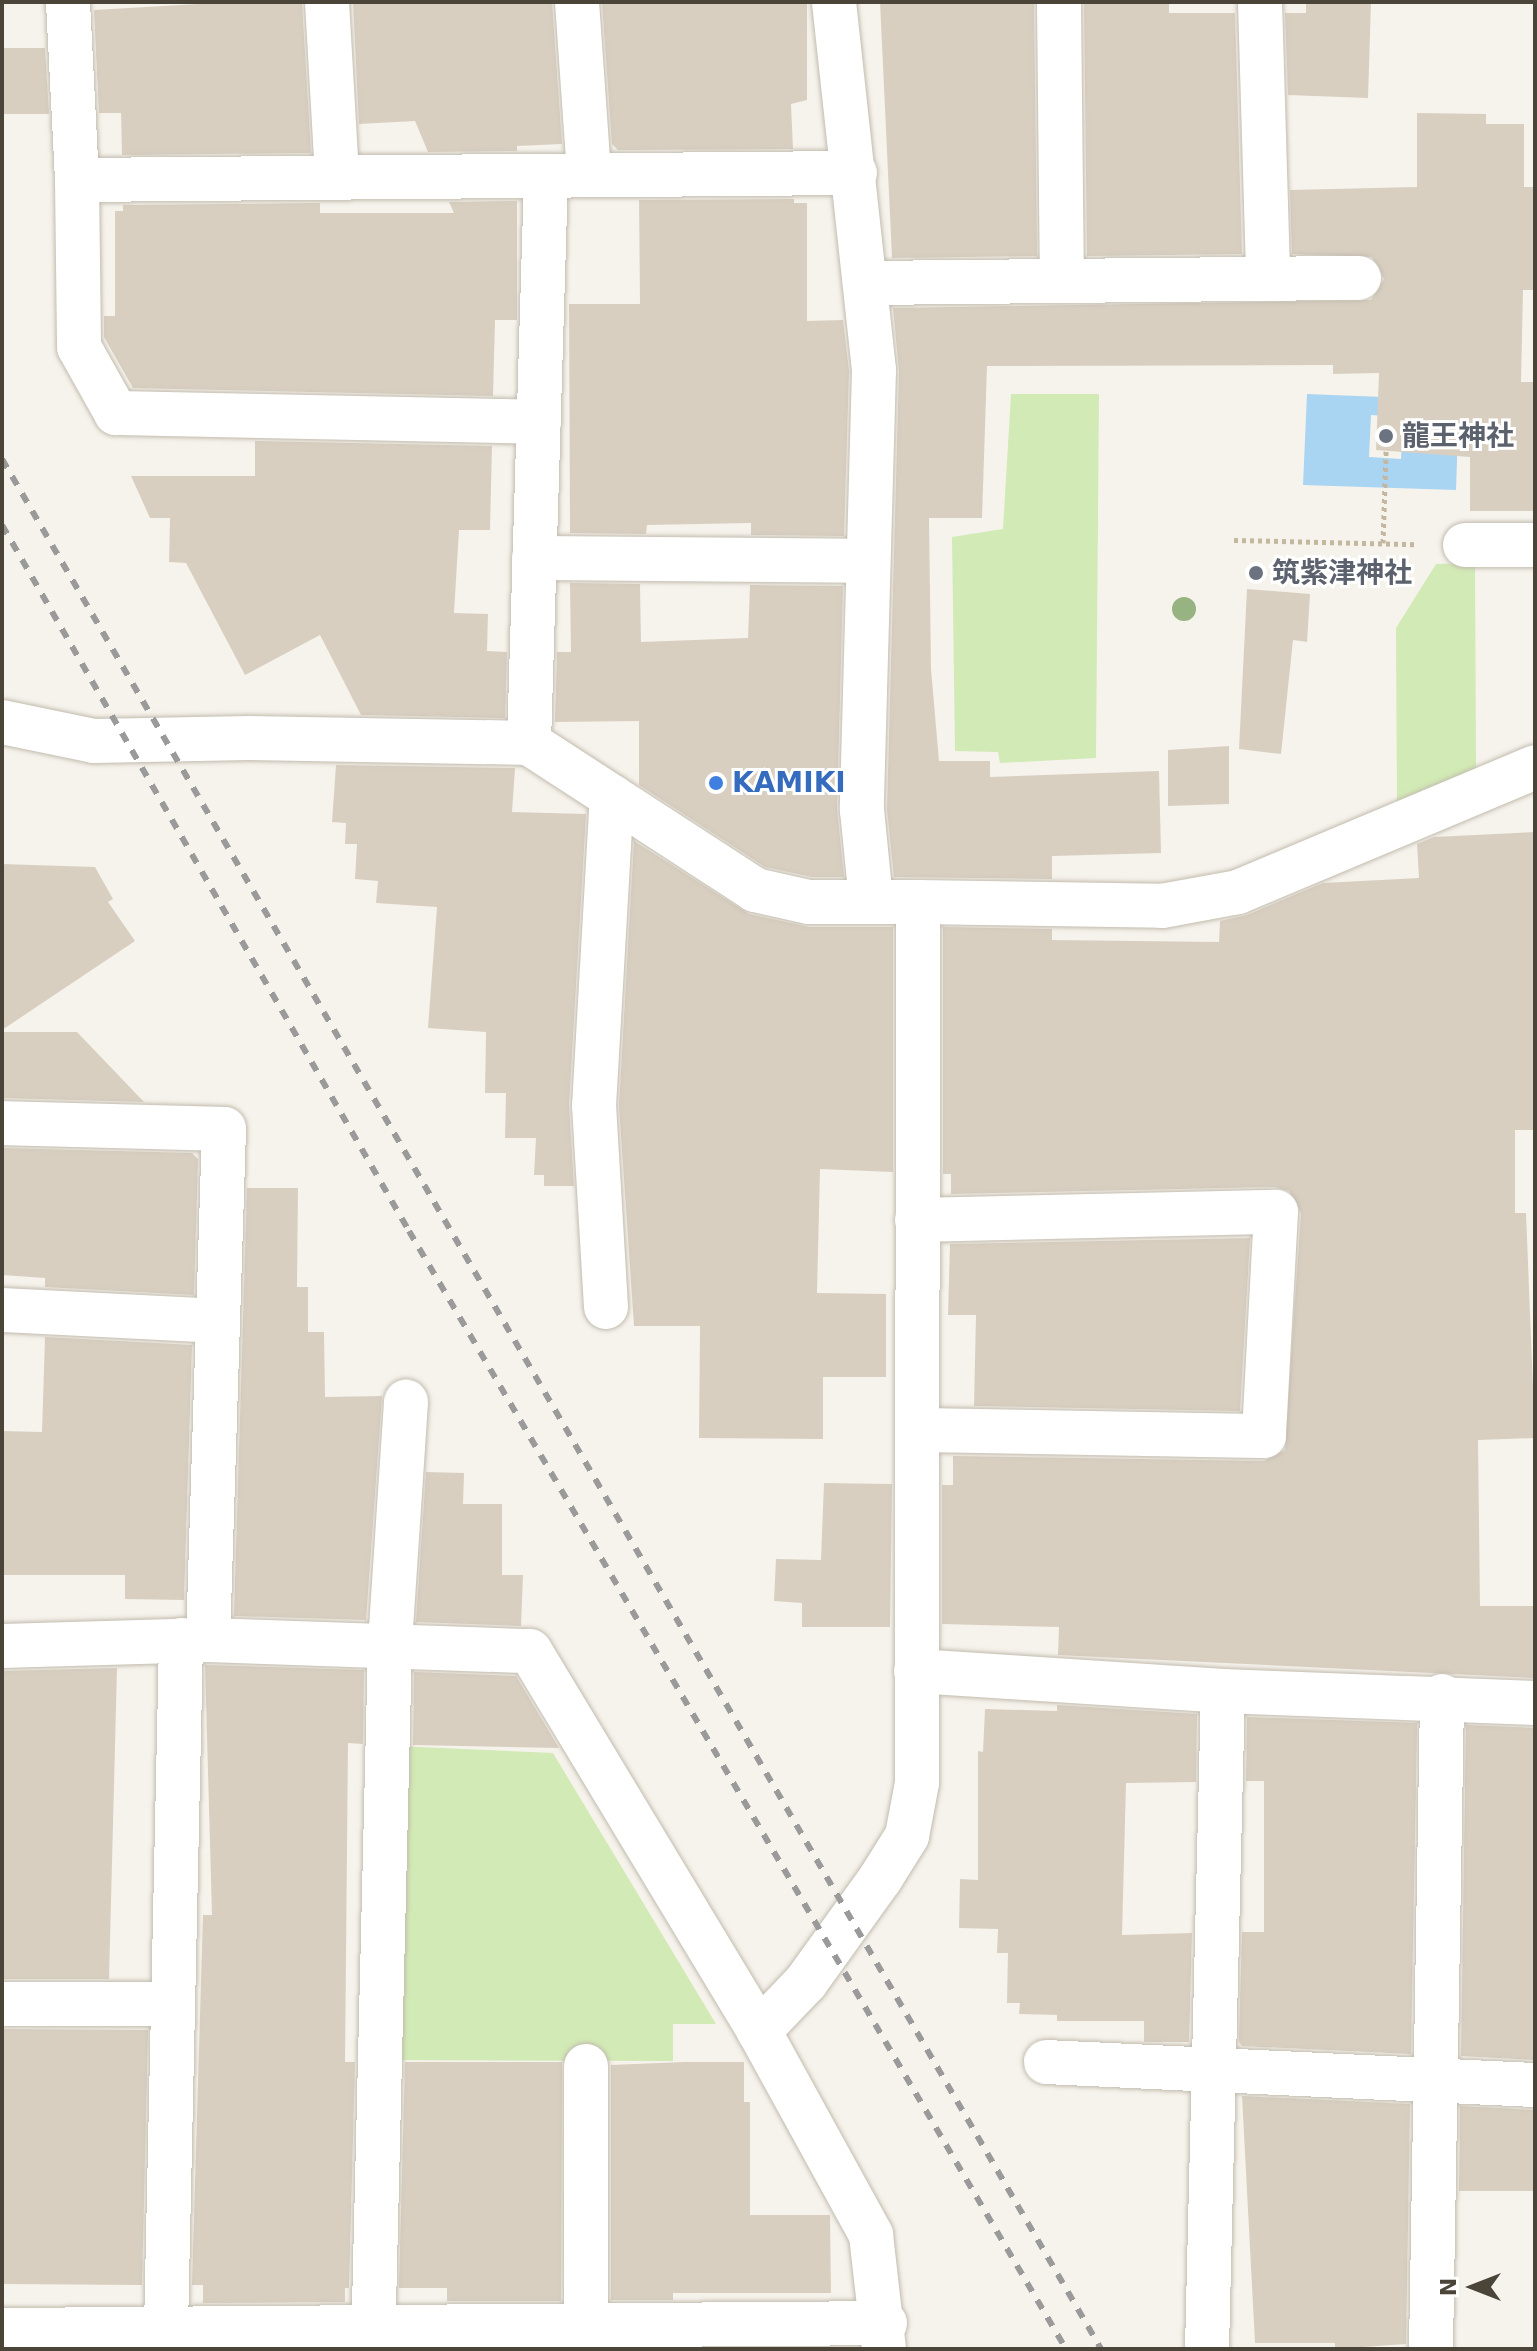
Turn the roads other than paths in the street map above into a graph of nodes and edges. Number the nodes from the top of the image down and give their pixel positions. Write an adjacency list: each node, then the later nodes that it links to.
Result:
1 (68, 2): 10 (street)
2 (327, 2): 9 (street)
3 (577, 2): 8 (street)
4 (834, 2): 7 (street)
5 (1059, 2): 13 (street)
6 (1260, 2): 11 (street)
7 (855, 173): 8 (street); 14 (street)
8 (568, 176): 9 (street); 15 (street)
9 (337, 177): 10 (street)
10 (77, 180): 15 (street)
11 (1268, 278): 12 (street); 13 (street)
12 (1359, 278)
13 (1062, 279): 14 (street)
14 (867, 283): 19 (street)
15 (539, 422): 18 (street)
16 (1465, 545): 17 (street)
17 (1535, 545)
18 (534, 558): 19 (street); 21 (street)
19 (866, 561): 24 (street)
20 (2, 722): 21 (street)
21 (529, 743): 23 (street)
22 (1535, 767): 25 (street)
23 (612, 797): 24 (street); 28 (street)
24 (871, 900): 25 (street)
25 (918, 902): 27 (street)
26 (2, 1123): 30 (street)
27 (917, 1220): 32 (street); 32 (street)
28 (606, 1307)
29 (2, 1310): 30 (street)
30 (218, 1321): 33 (street)
31 (406, 1402): 34 (street)
32 (917, 1430): 36 (street)
33 (195, 1640): 34 (street); 35 (street); 41 (street)
34 (390, 1643): 42 (street); 52 (street)
35 (2, 1646)
36 (916, 1671): 37 (street); 42 (street)
37 (1223, 1691): 38 (street); 45 (street)
38 (1442, 1696): 39 (street); 46 (street)
39 (1535, 1703)
40 (2, 2004): 41 (street)
41 (173, 2004): 49 (street)
42 (759, 2031): 51 (street)
43 (1046, 2062): 45 (street)
44 (586, 2066): 48 (street)
45 (1217, 2066): 46 (street); 53 (street)
46 (1434, 2079): 47 (street); 54 (street)
47 (1535, 2085)
48 (586, 2325): 51 (street); 52 (street)
49 (166, 2329): 50 (street); 52 (street)
50 (2, 2330)
51 (885, 2336)
52 (374, 2338)
53 (1207, 2349)
54 (1431, 2349)

